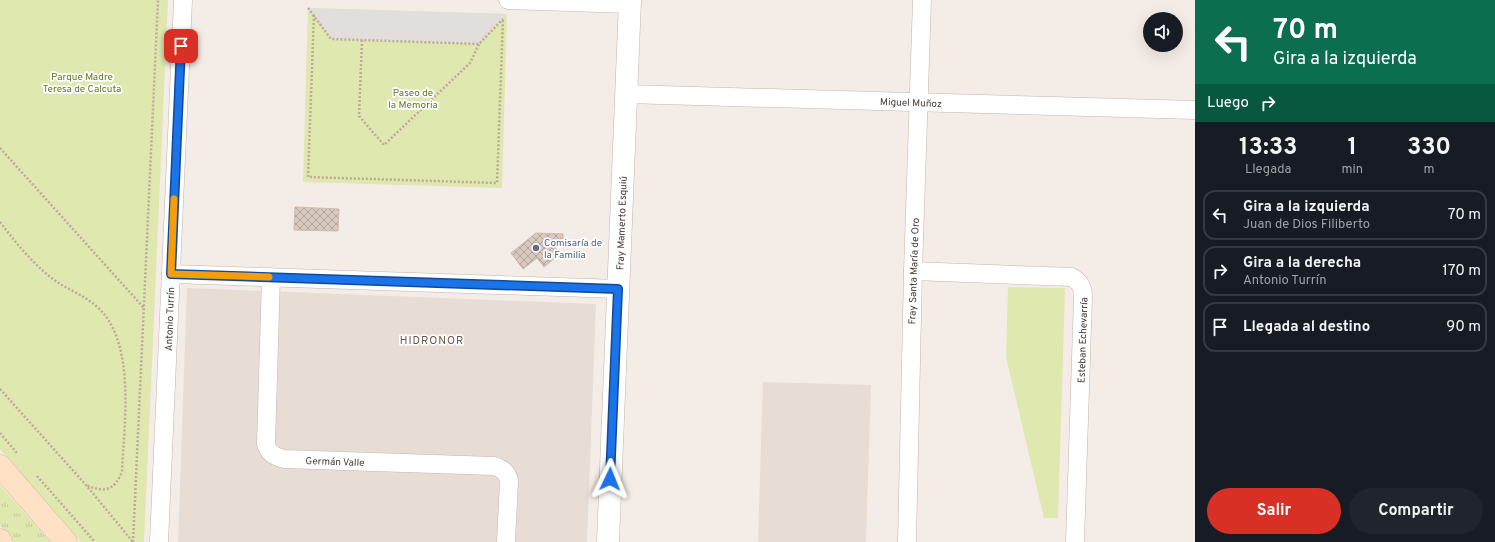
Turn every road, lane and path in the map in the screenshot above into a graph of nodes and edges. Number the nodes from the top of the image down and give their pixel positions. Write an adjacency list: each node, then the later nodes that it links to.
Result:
1 (158, 0): 20 (path)
2 (183, 0): 17 (street, Antonio Turrín)
3 (922, 0): 12 (street, Fray Santa María de Oro)
4 (630, 2): 5 (street); 11 (street, Fray Mamerto Esquiú)
5 (508, 7): 8 (path)
6 (308, 8): 7 (path)
7 (314, 15): 8 (path); 9 (path)
8 (503, 19): 10 (path)
9 (362, 40): 10 (path); 10 (path)
10 (479, 44)
11 (626, 94): 12 (street, Miguel Muñoz); 19 (street, Fray Mamerto Esquiú)
12 (919, 102): 13 (street, Miguel Muñoz); 16 (street, Fray Santa María de Oro)
13 (1195, 110)
14 (0, 148): 20 (path)
15 (0, 222): 26 (path)
16 (913, 271): 33 (street, Fray Santa María de Oro); 34 (street, Esteban Echevarría)
17 (171, 274): 18 (street); 30 (street, Antonio Turrín)
18 (271, 277): 19 (street); 31 (street, Germán Valle)
19 (618, 289): 32 (street, Fray Mamerto Esquiú)
20 (144, 309): 29 (path)
21 (0, 388): 26 (path)
22 (0, 433): 23 (path)
23 (20, 456)
24 (0, 466): 27 (main road)
25 (35, 473): 28 (path)
26 (86, 485): 29 (path)
27 (66, 542)
28 (95, 542)
29 (133, 542)
30 (159, 542)
31 (506, 542)
32 (608, 542)
33 (907, 542)
34 (1075, 542)

